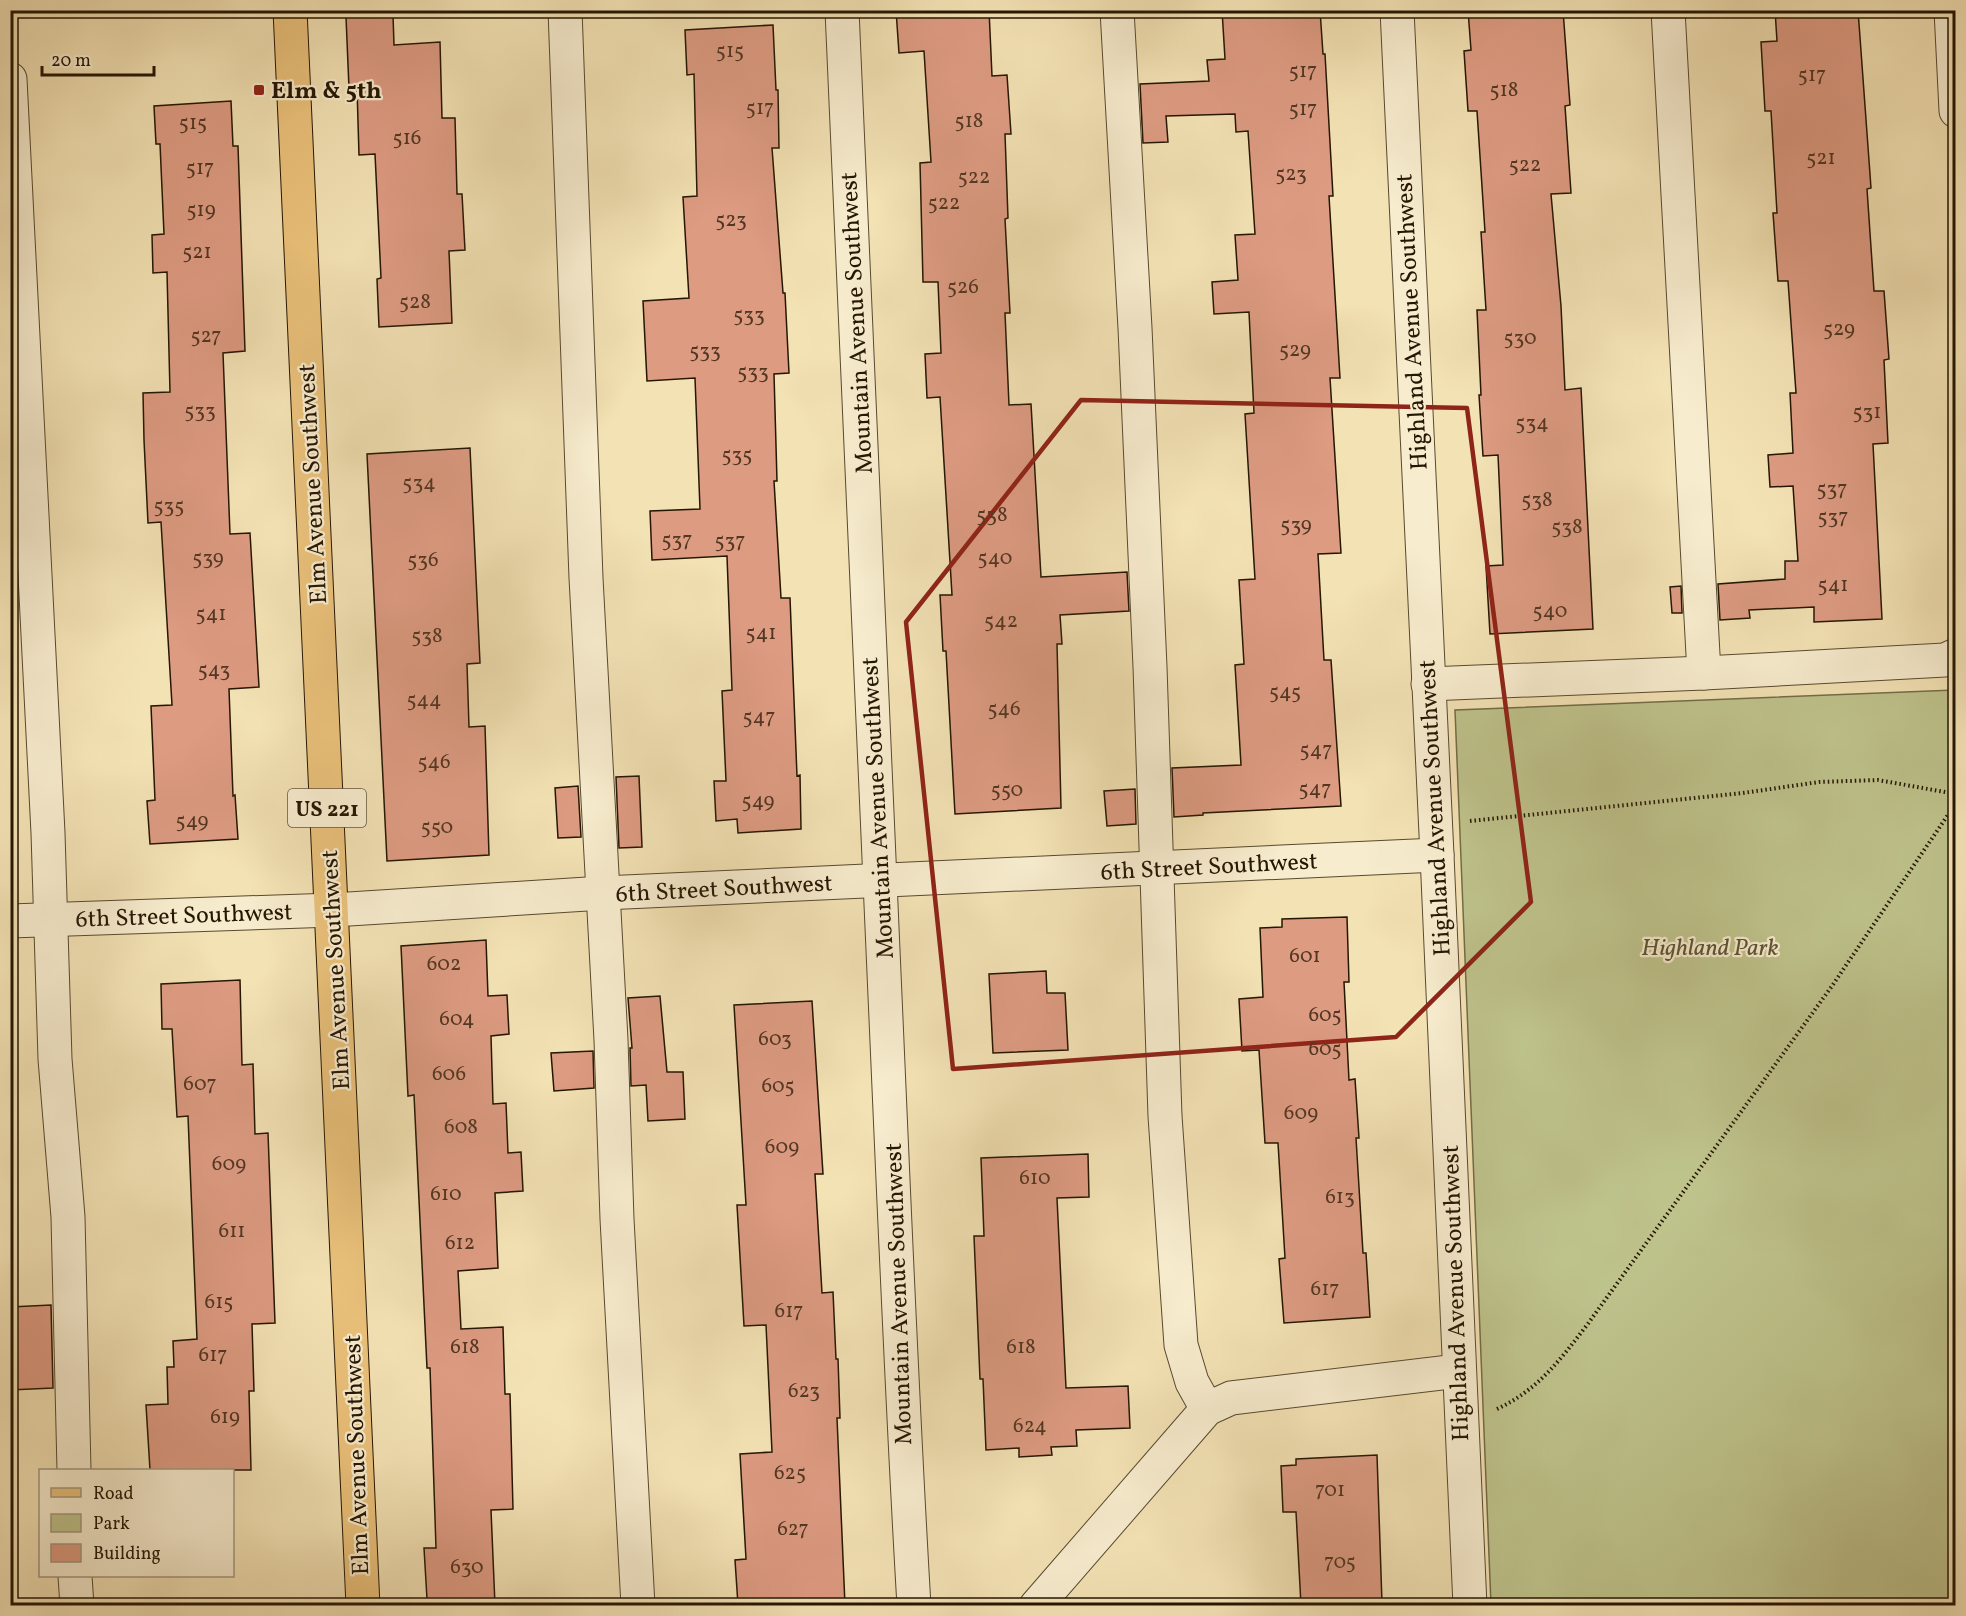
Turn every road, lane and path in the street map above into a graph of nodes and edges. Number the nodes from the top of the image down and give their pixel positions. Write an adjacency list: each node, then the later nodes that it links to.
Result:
1 (290, 10): 20 (main road, Elm Avenue Southwest / US 221)
2 (565, 10): 19 (street)
3 (842, 10): 18 (street, Mountain Avenue Southwest)
4 (1117, 10): 17 (street)
5 (1397, 10): 12 (street, Highland Avenue Southwest)
6 (1668, 10): 11 (street)
7 (1952, 10): 9 (street)
8 (10, 79): 21 (street)
9 (1956, 111)
10 (1956, 655): 11 (street)
11 (1704, 673): 12 (street)
12 (1428, 684): 16 (street, Highland Avenue Southwest)
13 (1956, 794): 15 (path)
14 (1956, 803): 25 (path)
15 (1466, 821)
16 (1437, 855): 17 (street, 6th Street Southwest); 23 (street, Highland Avenue Southwest)
17 (1155, 869): 18 (street, 6th Street Southwest); 24 (street)
18 (880, 881): 19 (street, 6th Street Southwest); 31 (street, Mountain Avenue Southwest)
19 (603, 893): 20 (street, 6th Street Southwest); 30 (street)
20 (333, 910): 21 (street, 6th Street Southwest); 29 (main road, Elm Avenue Southwest / US 221)
21 (50, 919): 22 (street, 6th Street Southwest); 26 (street)
22 (10, 921)
23 (1458, 1371): 24 (street); 33 (street, Highland Avenue Southwest)
24 (1207, 1409): 32 (street)
25 (1490, 1412)
26 (74, 1469)
27 (75, 1577): 28 (street)
28 (76, 1605)
29 (363, 1605)
30 (638, 1605)
31 (914, 1605)
32 (1036, 1605)
33 (1470, 1605)

